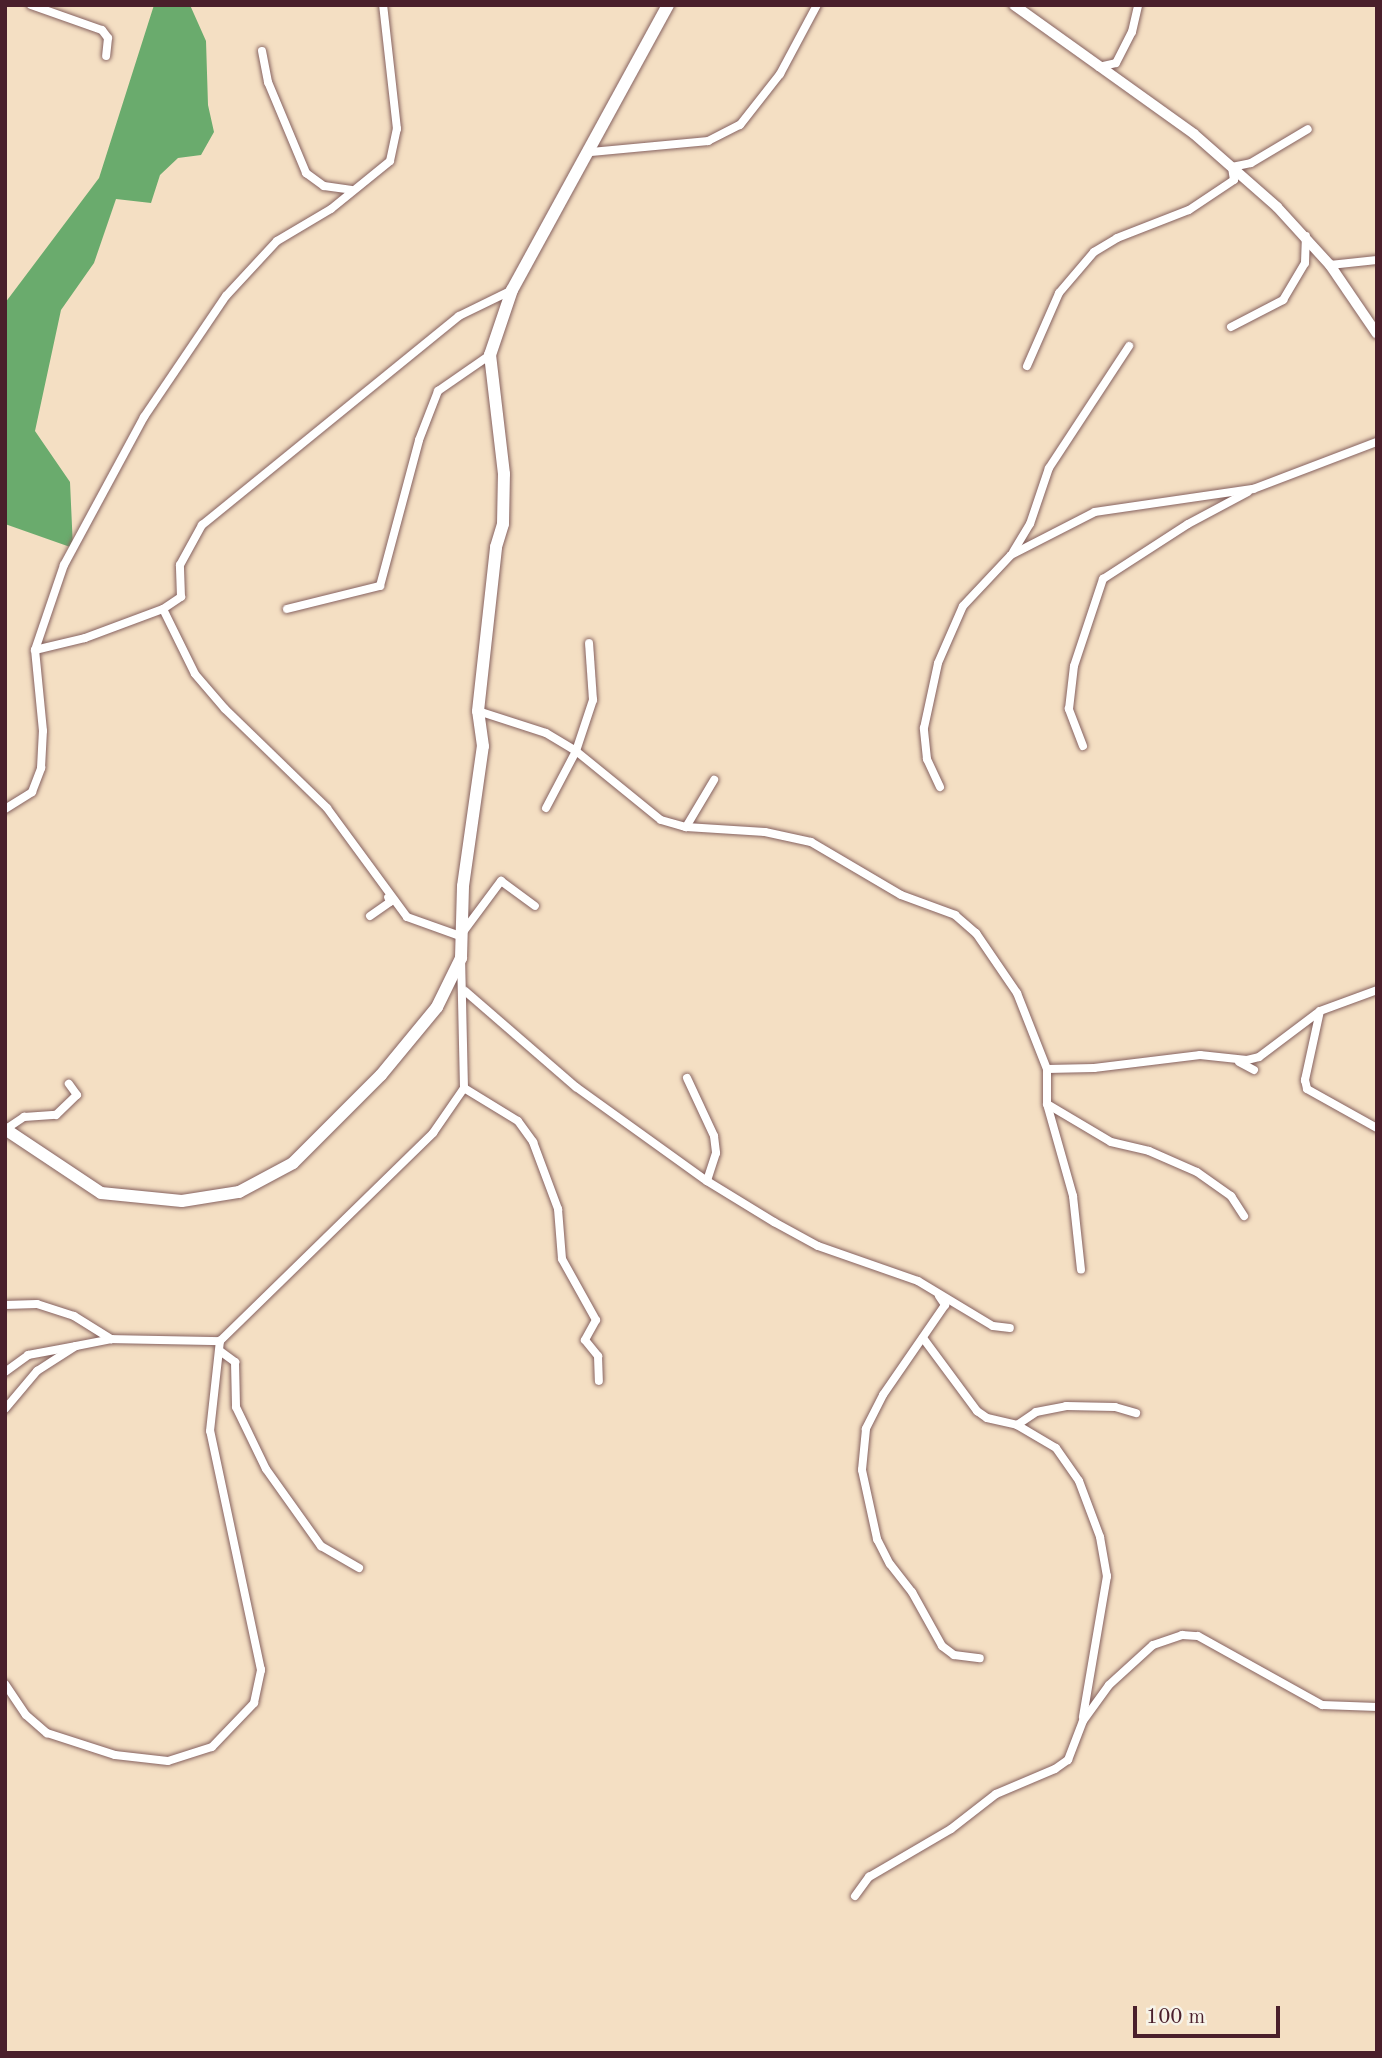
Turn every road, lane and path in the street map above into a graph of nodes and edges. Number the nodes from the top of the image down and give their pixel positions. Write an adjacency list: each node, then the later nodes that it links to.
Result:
1 (31, 5): 8 (street)
2 (383, 5): 13 (street)
3 (668, 5): 11 (main road)
4 (817, 5): 11 (street)
5 (1014, 5): 9 (street)
6 (1138, 5): 9 (street)
7 (262, 51): 13 (street)
8 (106, 56)
9 (1099, 67): 12 (street)
10 (1308, 129): 12 (street)
11 (591, 152): 17 (main road)
12 (1232, 167): 14 (street); 22 (street)
13 (352, 190): 29 (street)
14 (1306, 236): 16 (street); 18 (street)
15 (1377, 260): 16 (street)
16 (1330, 265): 19 (street)
17 (512, 290): 21 (main road); 26 (street)
18 (1231, 327)
19 (1377, 334)
20 (1129, 346): 25 (street)
21 (490, 355): 27 (street); 30 (main road)
22 (1027, 366)
23 (1377, 442): 24 (street)
24 (1253, 489): 25 (street); 31 (street)
25 (1011, 555): 34 (street)
26 (163, 609): 29 (street); 38 (street)
27 (287, 609)
28 (589, 643): 32 (street)
29 (35, 650): 36 (street)
30 (478, 711): 32 (street); 41 (main road)
31 (1083, 746)
32 (576, 751): 35 (street); 37 (street)
33 (714, 780): 37 (street)
34 (940, 787)
35 (545, 807)
36 (5, 809)
37 (686, 827): 47 (street)
38 (387, 894): 40 (street); 41 (street)
39 (535, 906): 41 (street)
40 (370, 916)
41 (460, 936): 42 (main road)
42 (461, 958): 44 (street); 54 (main road)
43 (1377, 990): 45 (street)
44 (465, 991): 51 (street); 55 (street)
45 (1320, 1011): 46 (street); 53 (street)
46 (1236, 1061): 47 (street); 48 (street)
47 (1047, 1069): 52 (street)
48 (1254, 1070)
49 (687, 1078): 55 (street)
50 (69, 1084): 54 (street)
51 (464, 1088): 63 (street); 68 (street)
52 (1046, 1104): 56 (street); 57 (street)
53 (1377, 1128)
54 (6, 1129)
55 (707, 1181): 58 (street)
56 (1244, 1216)
57 (1082, 1270)
58 (938, 1294): 60 (street); 61 (street)
59 (5, 1305): 62 (street)
60 (1010, 1328)
61 (923, 1338): 71 (street); 73 (street)
62 (111, 1339): 63 (street); 64 (street)
63 (220, 1340): 65 (street)
64 (76, 1346): 66 (street); 69 (street)
65 (220, 1351): 72 (street); 74 (street)
66 (10, 1364): 67 (street)
67 (5, 1372)
68 (599, 1381)
69 (5, 1409)
70 (1136, 1413): 71 (street)
71 (1017, 1425): 76 (street)
72 (359, 1568)
73 (980, 1658)
74 (5, 1684)
75 (1377, 1707): 76 (street)
76 (1083, 1721): 77 (street)
77 (856, 1896)

